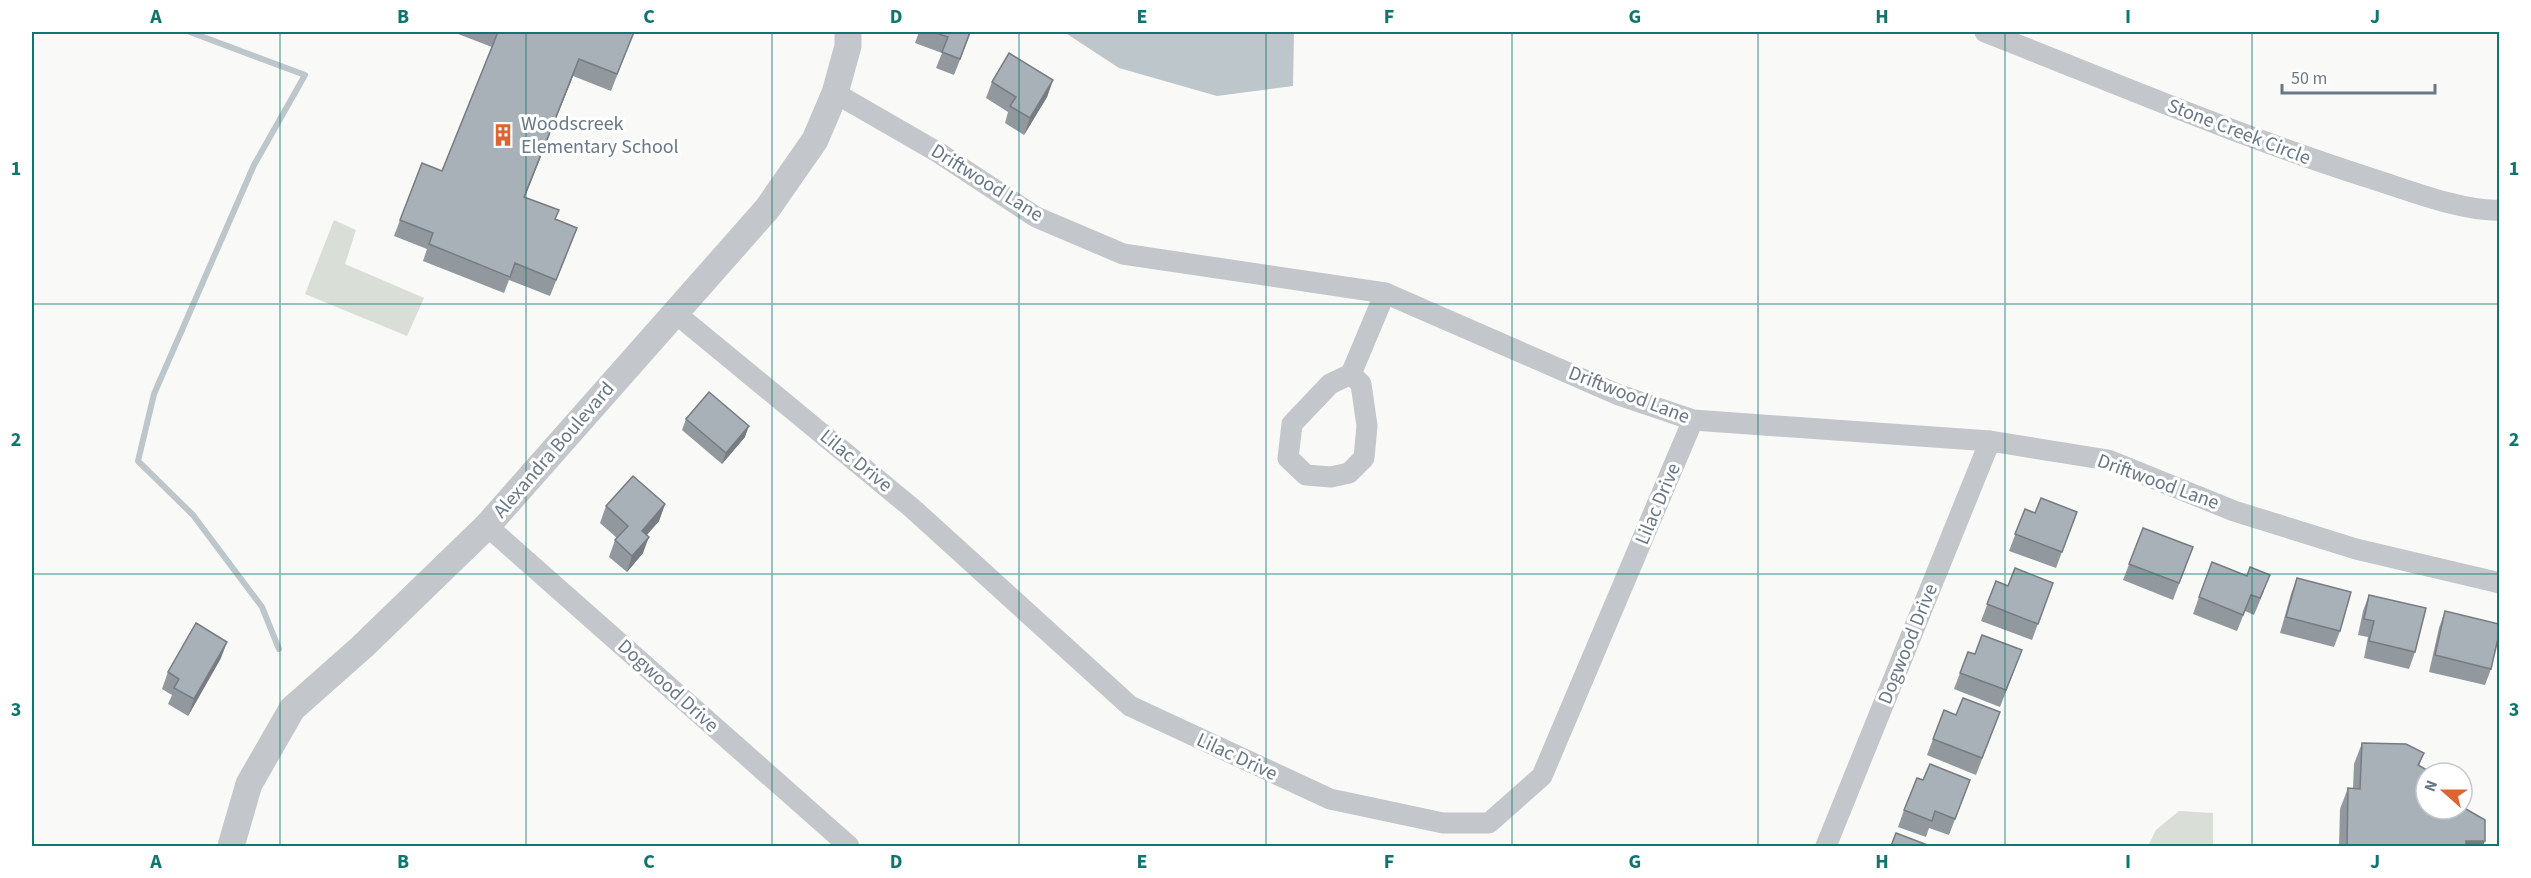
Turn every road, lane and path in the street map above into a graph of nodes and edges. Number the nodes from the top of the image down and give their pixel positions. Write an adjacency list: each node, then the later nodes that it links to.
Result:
1 (849, 32): 3 (street, Alexandra Boulevard)
2 (1985, 32): 4 (street, Stone Creek Circle)
3 (835, 93): 5 (street, Driftwood Lane); 6 (street, Alexandra Boulevard)
4 (2499, 210)
5 (1385, 293): 7 (street); 8 (street, Driftwood Lane)
6 (674, 312): 8 (street, Lilac Drive); 10 (street, Alexandra Boulevard)
7 (1351, 374): 7 (street)
8 (1693, 420): 9 (street, Driftwood Lane)
9 (1990, 441): 11 (street, Driftwood Lane); 14 (street, Dogwood Drive)
10 (488, 526): 12 (street, Alexandra Boulevard); 13 (street, Dogwood Drive)
11 (2499, 583)
12 (231, 846)
13 (849, 846)
14 (1826, 846)

